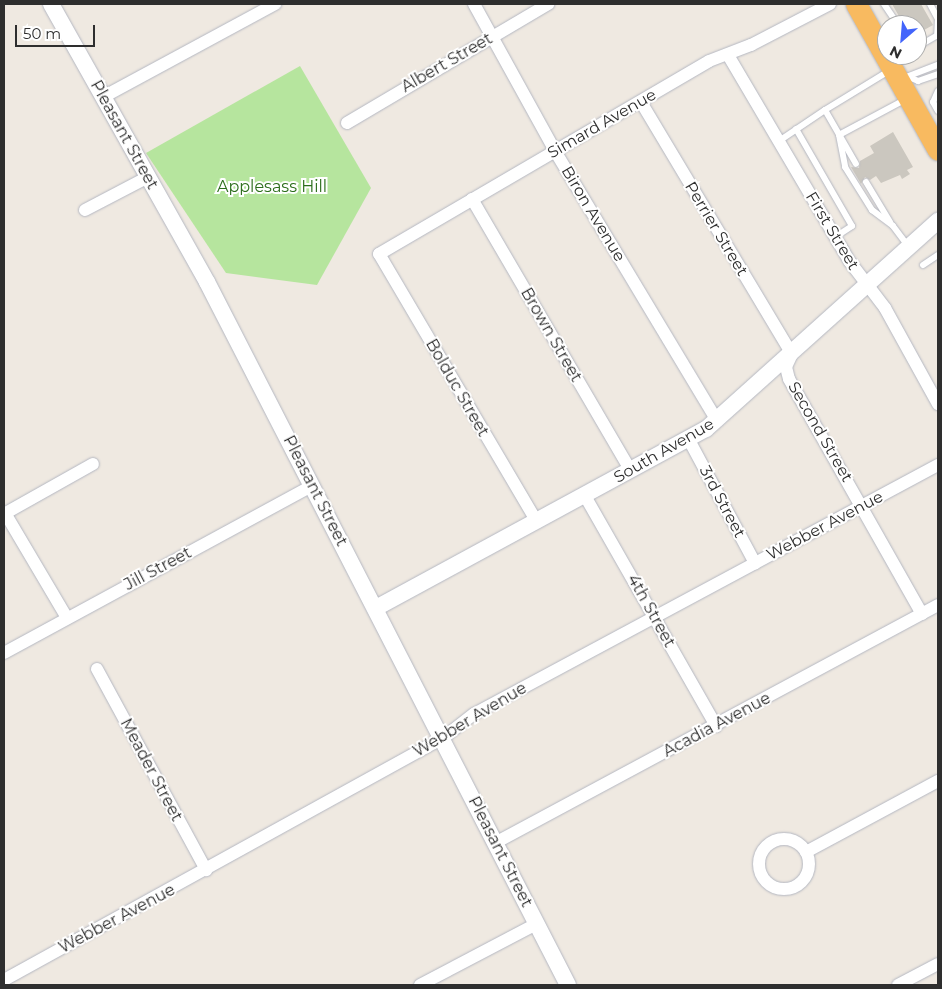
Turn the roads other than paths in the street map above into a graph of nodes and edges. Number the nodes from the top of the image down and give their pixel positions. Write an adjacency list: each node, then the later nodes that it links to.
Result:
1 (51, 4): 17 (street, Pleasant Street)
2 (275, 4): 17 (street)
3 (474, 4): 10 (street, Biron Avenue)
4 (548, 4): 10 (street, Albert Street)
5 (830, 4): 12 (street, Simard Avenue)
6 (856, 4): 15 (highway)
7 (884, 4): 9 (lane)
8 (930, 4): 11 (lane)
9 (891, 15)
10 (493, 36): 21 (street, Albert Street); 26 (street, Biron Avenue)
11 (937, 36)
12 (728, 55): 18 (street, Simard Avenue); 25 (street, First Street)
13 (938, 65): 15 (lane)
14 (938, 74): 15 (lane)
15 (902, 81): 19 (lane); 23 (lane); 24 (highway)
16 (938, 91): 20 (lane)
17 (103, 97): 28 (street, Pleasant Street)
18 (641, 102): 26 (street, Simard Avenue); 40 (street, Perrier Street)
19 (825, 110): 22 (lane); 23 (lane)
20 (938, 110)
21 (347, 123)
22 (796, 129): 25 (lane); 34 (lane)
23 (839, 135): 27 (lane); 33 (lane)
24 (935, 138)
25 (778, 142): 34 (street, First Street)
26 (556, 151): 30 (street, Simard Avenue); 42 (street, Biron Avenue)
27 (856, 164)
28 (148, 177): 31 (street); 47 (street, Pleasant Street)
29 (866, 182): 33 (lane)
30 (472, 199): 36 (street, Simard Avenue); 46 (street, Brown Street)
31 (85, 210)
32 (937, 225): 35 (street, South Avenue)
33 (893, 226): 35 (lane)
34 (835, 237): 39 (street, First Street)
35 (909, 248): 39 (street, South Avenue)
36 (379, 254): 51 (street, Bolduc Street)
37 (938, 255): 38 (lane)
38 (923, 265)
39 (868, 286): 40 (street, South Avenue); 41 (street, First Street)
40 (792, 354): 42 (street, South Avenue); 49 (street, Second Street)
41 (938, 404)
42 (717, 420): 43 (street, South Avenue)
43 (689, 440): 46 (street, South Avenue); 52 (street, 3rd Street)
44 (93, 464): 50 (street)
45 (938, 465): 49 (street, Webber Avenue)
46 (631, 472): 48 (street, South Avenue)
47 (312, 486): 54 (street, Pleasant Street); 57 (street, Jill Street)
48 (585, 496): 51 (street, South Avenue); 56 (street, 4th Street)
49 (862, 506): 52 (street, Webber Avenue); 55 (street, Second Street)
50 (4, 514): 57 (street)
51 (537, 522): 54 (street, South Avenue)
52 (755, 564): 56 (street, Webber Avenue)
53 (938, 605): 55 (street, Acadia Avenue)
54 (376, 608): 61 (street, Pleasant Street)
55 (922, 614): 60 (street, Acadia Avenue)
56 (654, 617): 60 (street, 4th Street); 61 (street, Webber Avenue)
57 (67, 618): 58 (street, Jill Street)
58 (4, 653)
59 (96, 669): 65 (street, Meader Street)
60 (716, 726): 63 (street, Acadia Avenue)
61 (443, 738): 63 (street, Pleasant Street); 65 (street, Webber Avenue)
62 (938, 781): 64 (street)
63 (495, 843): 66 (street, Pleasant Street)
64 (806, 852): 64 (street)
65 (206, 870): 68 (street, Webber Avenue)
66 (536, 924): 69 (street); 70 (street, Pleasant Street)
67 (938, 964): 71 (street)
68 (7, 981)
69 (420, 985)
70 (568, 985)
71 (898, 985)

